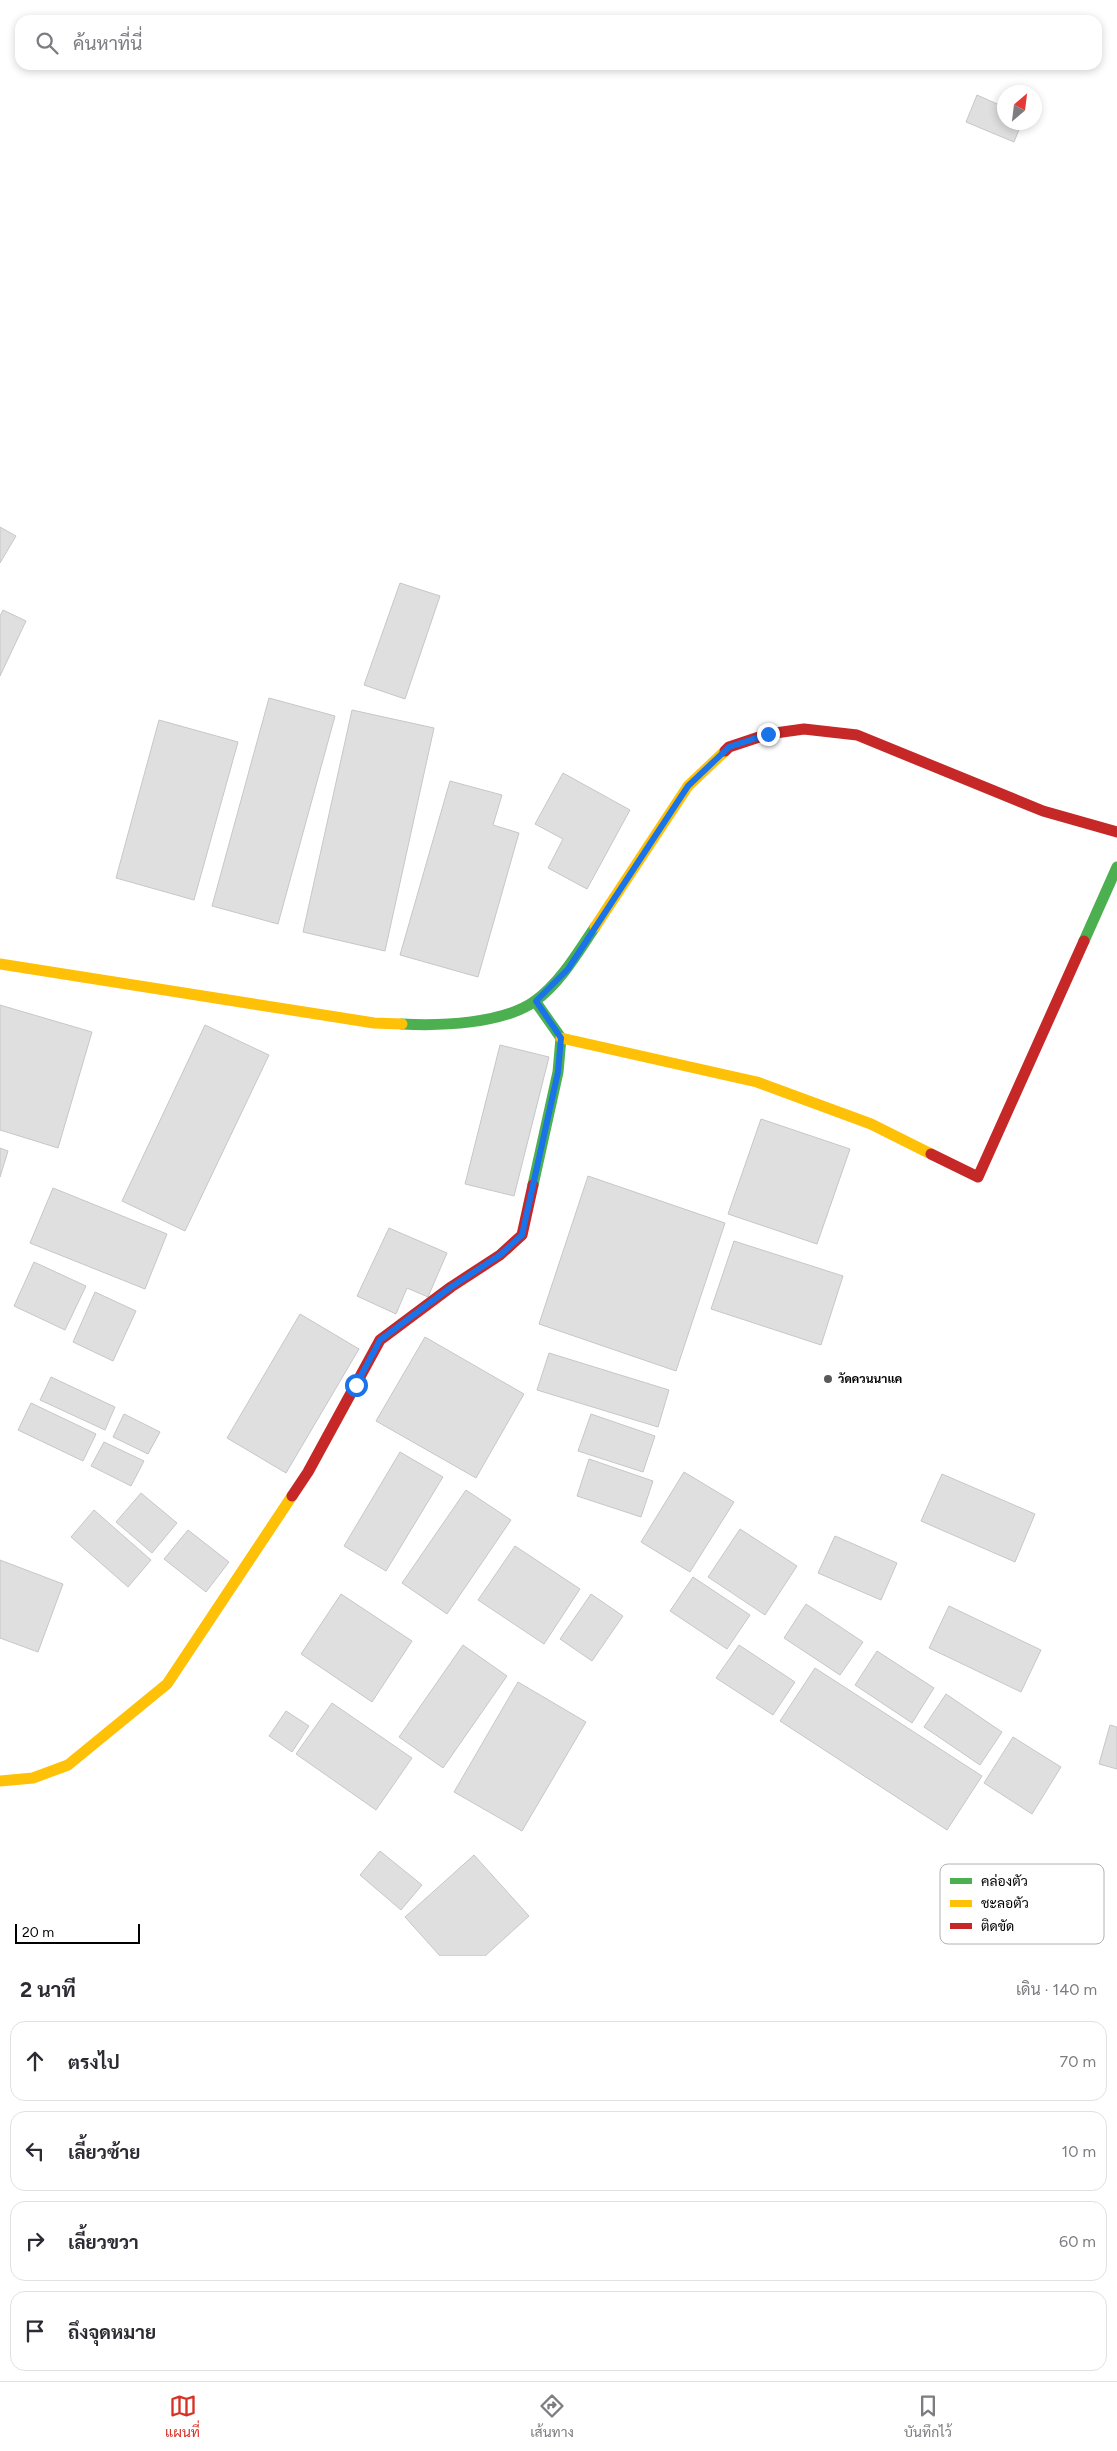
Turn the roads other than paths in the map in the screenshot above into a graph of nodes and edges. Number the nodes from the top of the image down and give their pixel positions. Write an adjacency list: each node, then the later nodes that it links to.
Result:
1 (1117, 832): 4 (street)
2 (1117, 867): 5 (street)
3 (0, 964): 4 (street)
4 (536, 1001): 5 (street)
5 (561, 1038): 6 (street)
6 (0, 1781)

